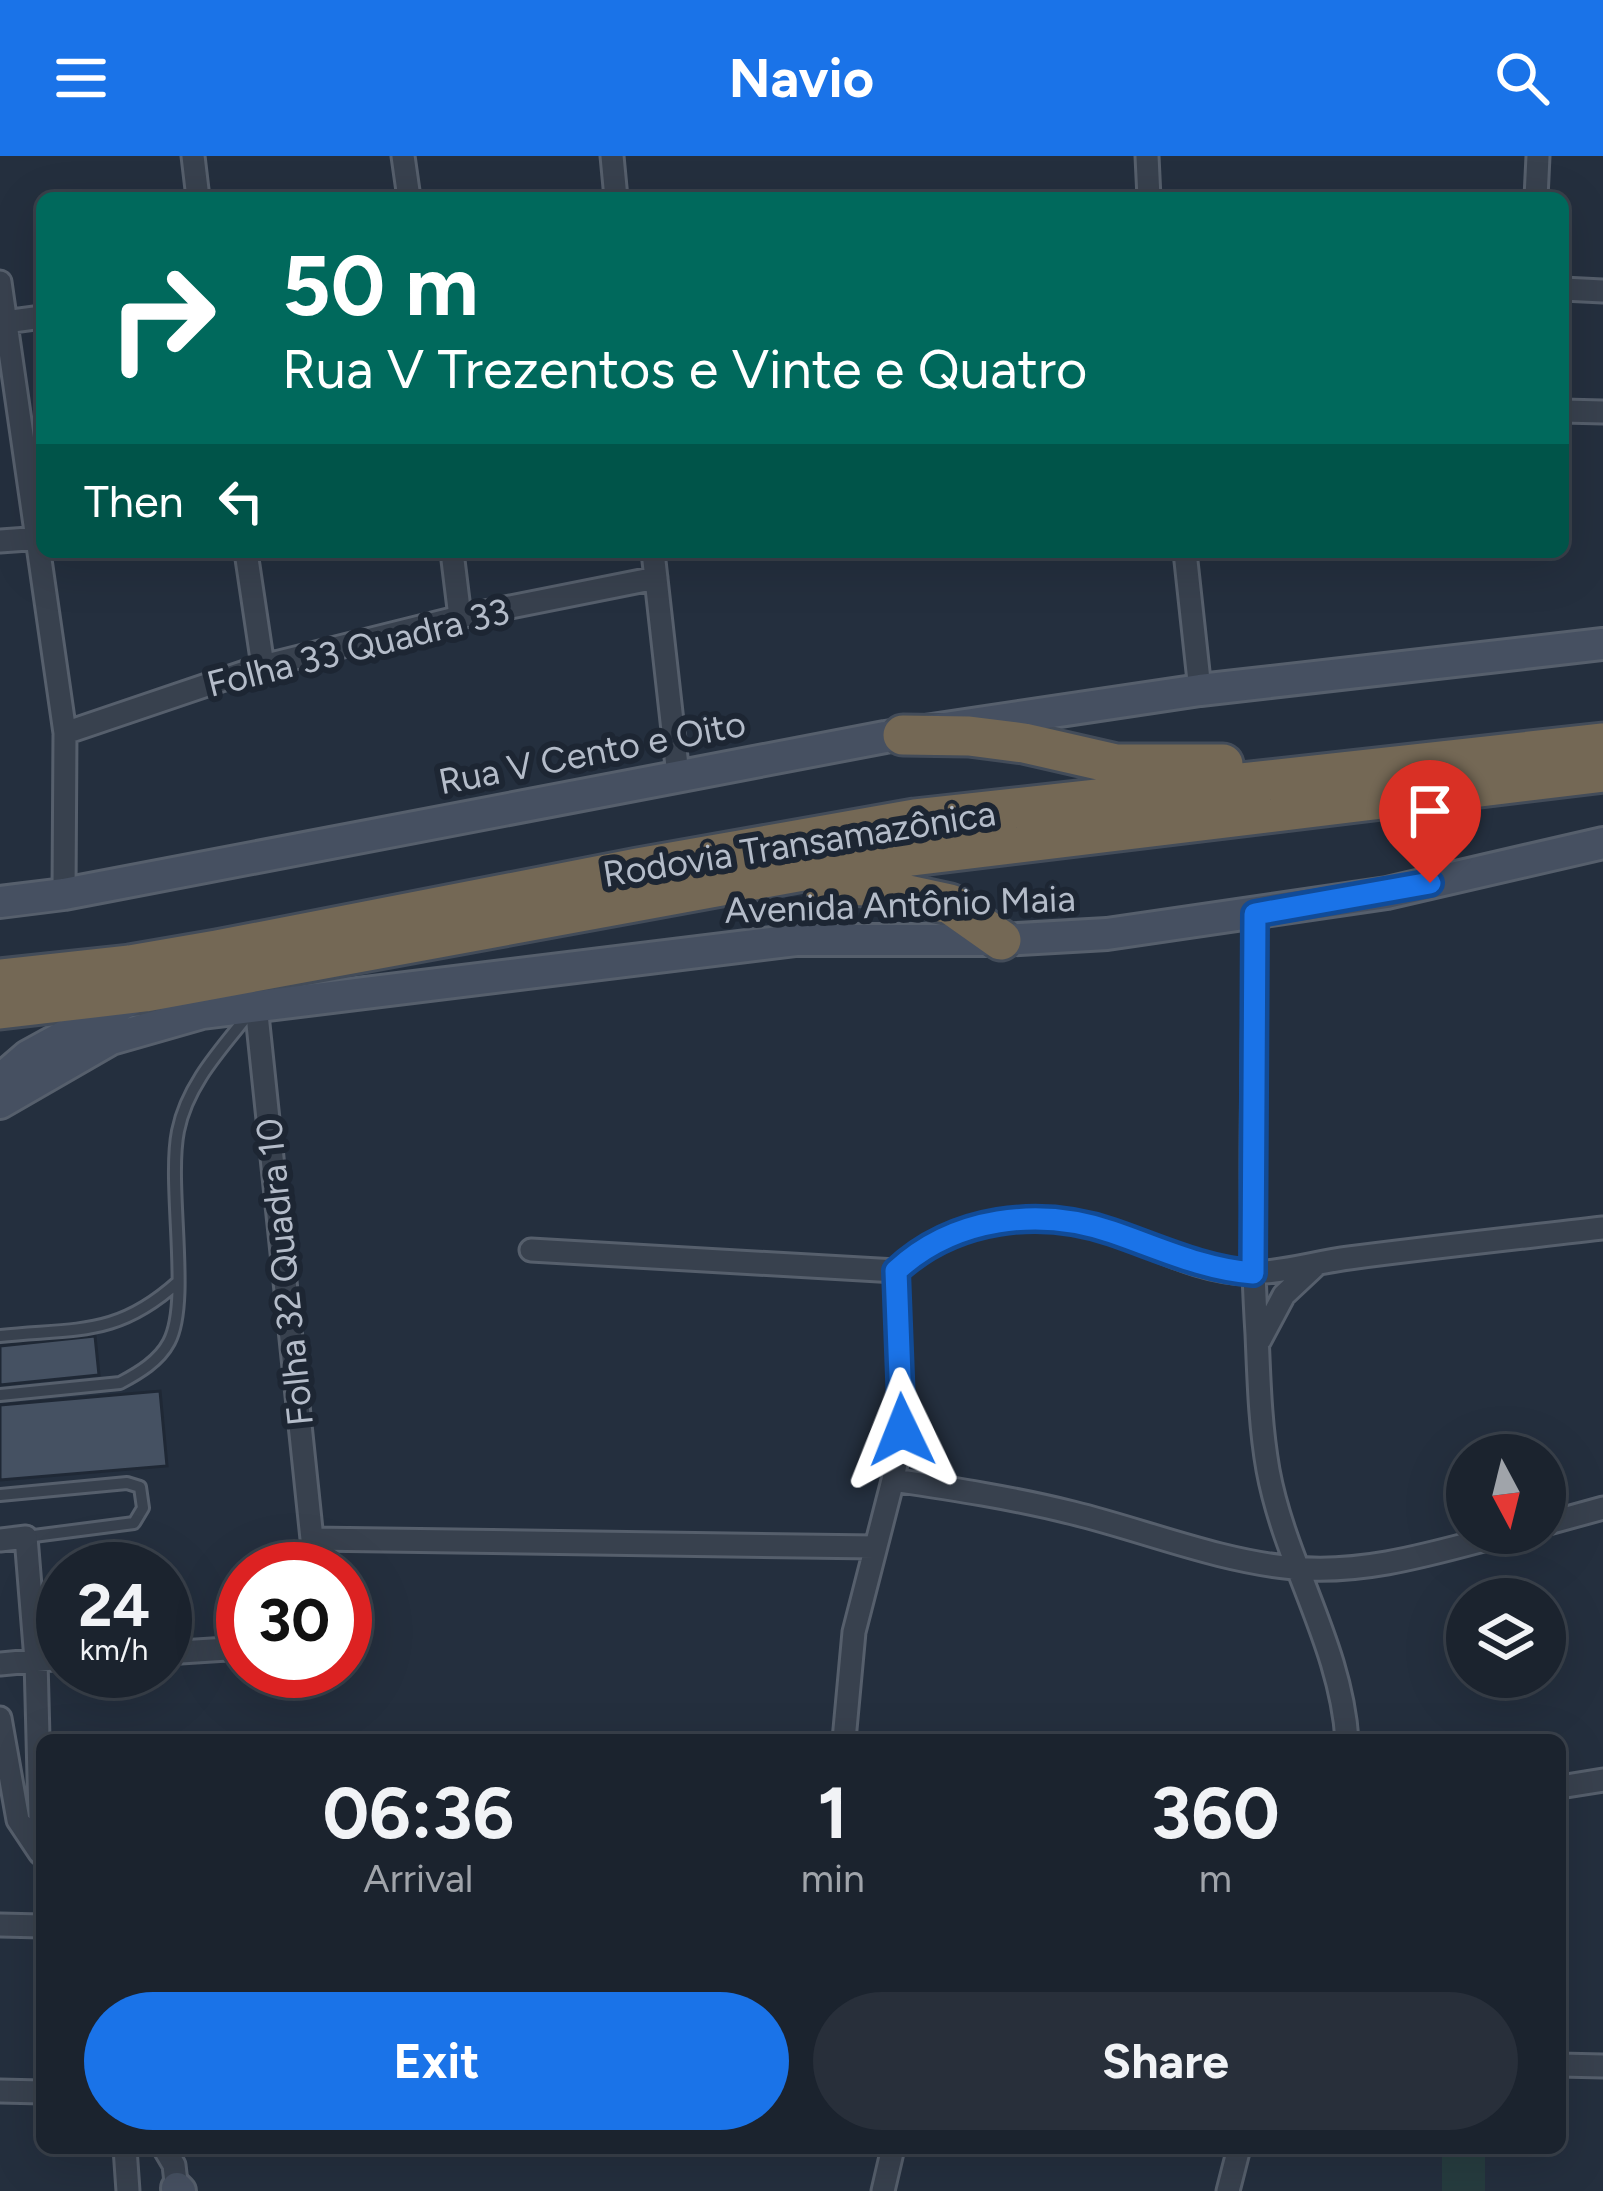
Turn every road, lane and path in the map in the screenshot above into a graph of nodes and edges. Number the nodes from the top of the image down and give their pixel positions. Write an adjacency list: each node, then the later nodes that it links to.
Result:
1 (193, 156): 6 (street)
2 (404, 156): 7 (street)
3 (612, 156): 8 (street)
4 (1147, 156): 9 (street)
5 (1538, 156): 10 (street)
6 (198, 192)
7 (408, 192)
8 (615, 192)
9 (1149, 192)
10 (1536, 192)
11 (0, 282): 15 (street)
12 (1569, 290): 13 (street)
13 (1603, 291)
14 (36, 317): 15 (street)
15 (5, 322): 18 (street)
16 (1569, 411): 17 (street)
17 (1603, 412)
18 (36, 519)
19 (36, 538): 20 (street)
20 (0, 541)
21 (42, 558): 31 (street)
22 (247, 558): 29 (street)
23 (453, 558): 27 (street)
24 (654, 558): 26 (street)
25 (1186, 558): 30 (street)
26 (656, 578): 27 (street, Folha 33 Quadra 33); 35 (street)
27 (460, 617): 29 (street, Folha 33 Quadra 33)
28 (1603, 644): 30 (main road, Rua V Cento e Oito)
29 (263, 666): 31 (street, Folha 33 Quadra 33)
30 (1200, 690): 32 (main road, Rua V Cento e Oito)
31 (65, 733): 39 (street)
32 (903, 735): 35 (main road, Rua V Cento e Oito); 36 (highway)
33 (1603, 743): 36 (highway, Rodovia Transamazônica)
34 (1603, 772): 38 (highway, Rodovia Transamazônica)
35 (677, 775): 39 (main road, Rua V Cento e Oito)
36 (1328, 776): 44 (highway, Rodovia Transamazônica)
37 (1603, 843): 41 (main road, Avenida Antônio Maia)
38 (710, 887): 43 (highway); 45 (highway, Rodovia Transamazônica)
39 (64, 894): 40 (main road, Rua V Cento e Oito); 42 (main road)
40 (0, 902)
41 (1255, 914): 43 (main road, Avenida Antônio Maia); 54 (street)
42 (0, 917)
43 (1001, 940): 46 (main road, Avenida Antônio Maia)
44 (0, 979)
45 (145, 992): 47 (highway, Rodovia Transamazônica); 48 (main road)
46 (256, 1005): 49 (main road, Avenida Antônio Maia); 55 (lane); 64 (street, Folha 32 Quadra 10)
47 (0, 1009)
48 (0, 1080)
49 (0, 1103)
50 (1603, 1228): 52 (street)
51 (531, 1250): 53 (street)
52 (1318, 1264): 54 (street); 57 (street)
53 (896, 1271): 54 (street); 59 (street)
54 (1253, 1273): 57 (street)
55 (178, 1282): 56 (lane); 58 (lane)
56 (0, 1336)
57 (1257, 1346): 69 (street)
58 (0, 1394)
59 (893, 1480): 67 (street); 69 (street)
60 (0, 1495): 63 (lane)
61 (1603, 1508): 62 (street)
62 (1566, 1518)
63 (26, 1537): 65 (street); 70 (street)
64 (312, 1539): 66 (street, Folha 32 Quadra 10); 67 (street)
65 (0, 1540)
66 (312, 1542)
67 (875, 1547): 73 (street)
68 (1446, 1550): 69 (street)
69 (1295, 1568): 74 (street)
70 (36, 1660): 71 (street); 77 (street)
71 (0, 1664)
72 (0, 1718): 77 (street)
73 (845, 1734)
74 (1346, 1734)
75 (1603, 1780): 76 (street)
76 (1566, 1786)
77 (19, 1819): 78 (street)
78 (36, 1845)
79 (0, 1925): 80 (street)
80 (36, 1925)
81 (1566, 2065): 82 (street)
82 (1603, 2066)
83 (0, 2091): 84 (street)
84 (36, 2092)
85 (125, 2154): 90 (street)
86 (168, 2154): 89 (street)
87 (892, 2154): 91 (street)
88 (1231, 2154): 92 (street)
89 (178, 2190)
90 (128, 2191)
91 (883, 2191)
92 (1228, 2191)

